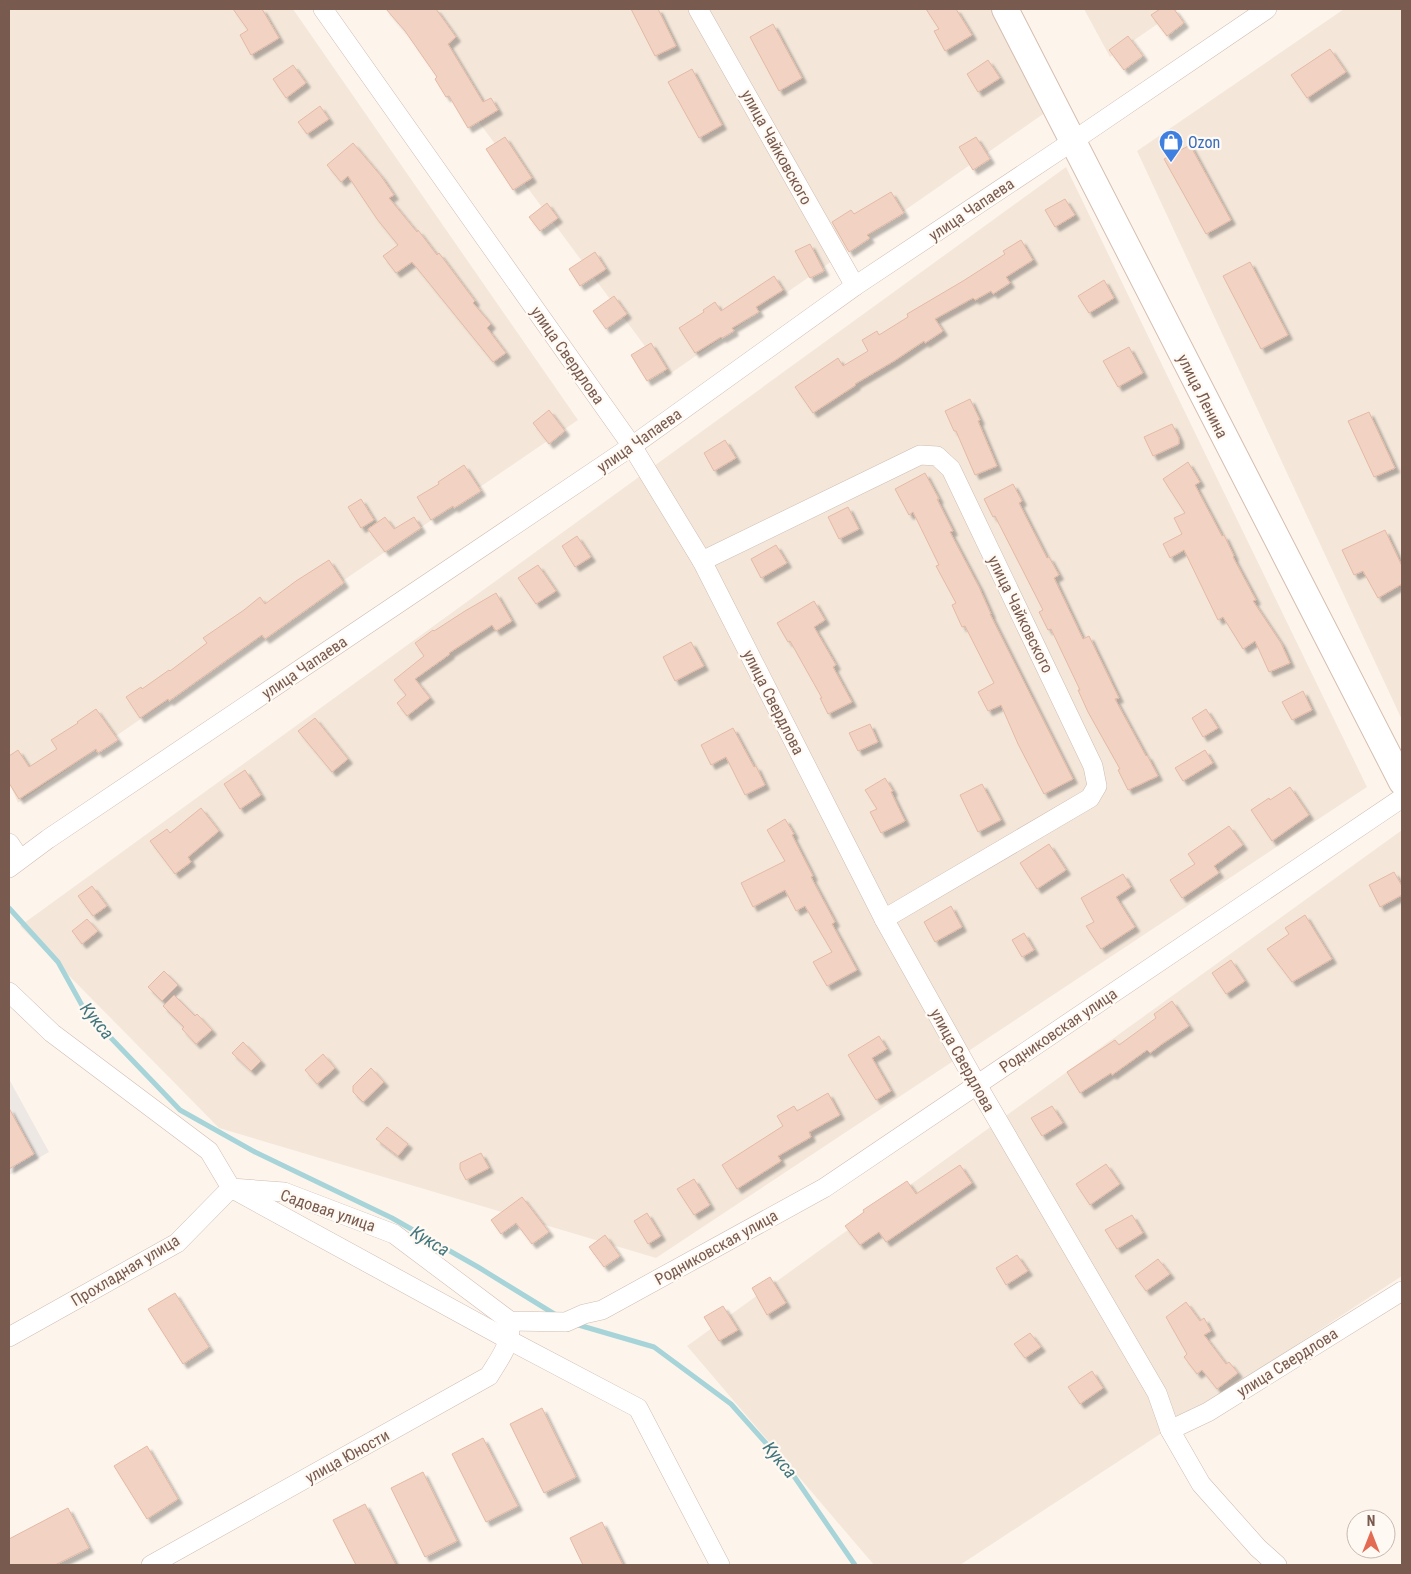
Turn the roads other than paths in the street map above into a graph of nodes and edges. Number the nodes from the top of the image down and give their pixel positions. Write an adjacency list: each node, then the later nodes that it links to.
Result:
1 (323, 9): 7 (street, улица Свердлова)
2 (698, 9): 6 (street, улица Чайковского)
3 (1005, 9): 5 (street, улица Ленина)
4 (1267, 9): 5 (street, улица Чапаева)
5 (1072, 141): 6 (street, улица Чапаева); 9 (street, улица Ленина)
6 (855, 286): 7 (street, улица Чапаева)
7 (632, 446): 8 (street, улица Свердлова); 12 (street, улица Чапаева)
8 (702, 560): 13 (street, улица Свердлова); 13 (street, улица Чайковского)
9 (1402, 782)
10 (1402, 798): 15 (street, Родниковская улица)
11 (9, 843): 12 (street)
12 (14, 864)
13 (884, 919): 15 (street, улица Свердлова)
14 (9, 992): 16 (street)
15 (977, 1085): 18 (street, Родниковская улица); 21 (street, улица Свердлова)
16 (231, 1188): 18 (street, Садовая улица); 19 (street, Прохладная улица); 20 (street)
17 (1402, 1290): 21 (street, улица Свердлова)
18 (510, 1321): 20 (street, улица Юности)
19 (9, 1337)
20 (509, 1340): 22 (street, улица Юности); 23 (street)
21 (1170, 1430): 24 (street, улица Свердлова)
22 (152, 1565)
23 (720, 1565)
24 (1277, 1565)

